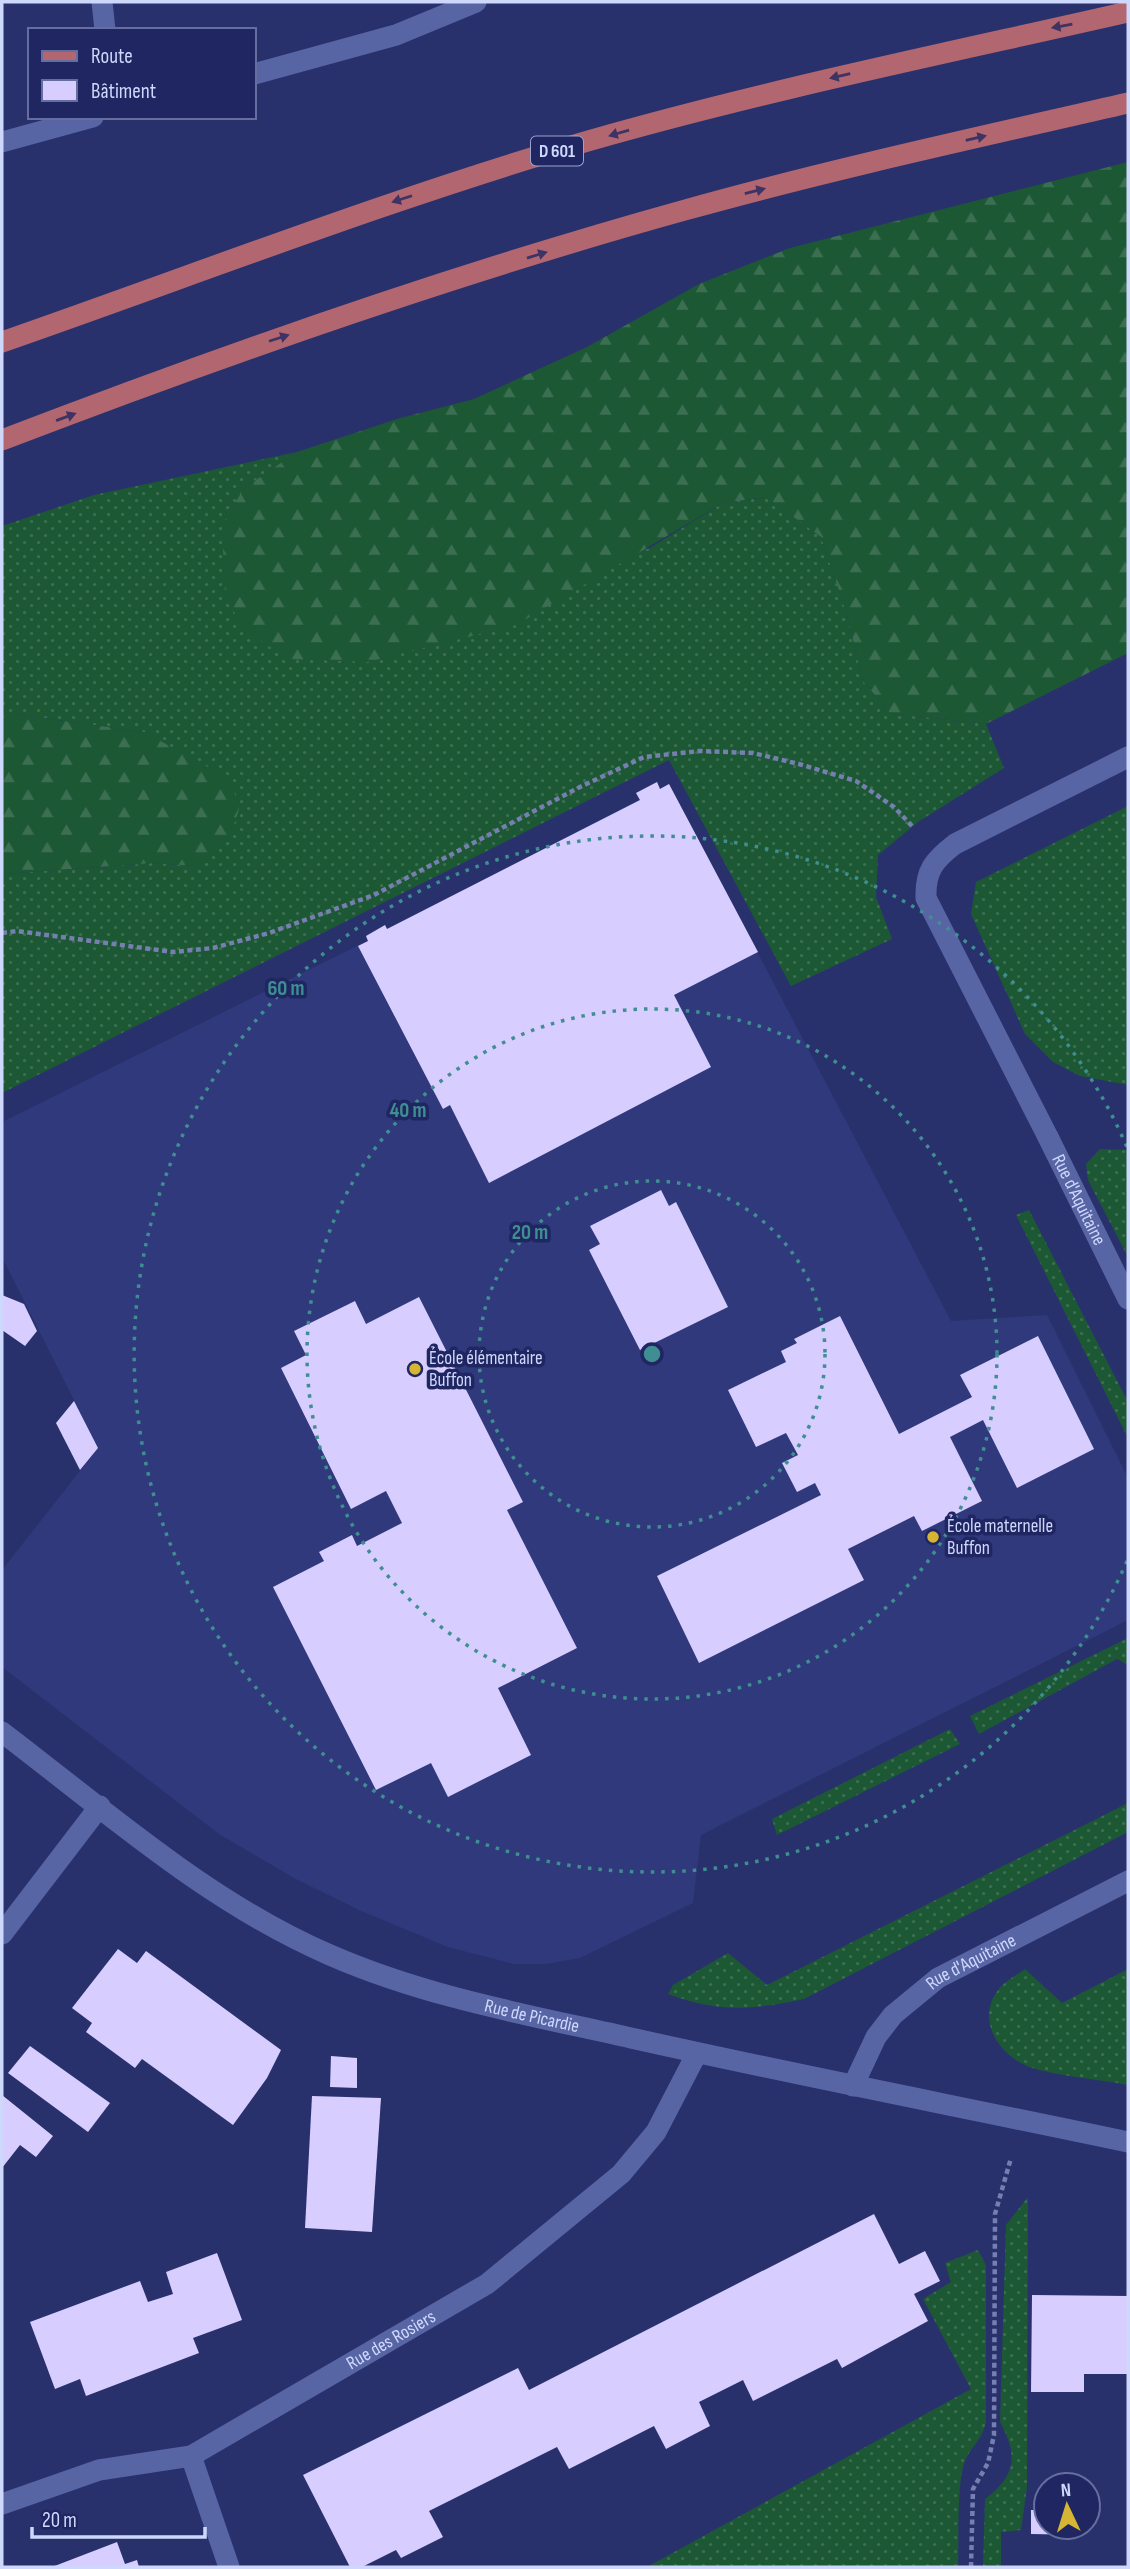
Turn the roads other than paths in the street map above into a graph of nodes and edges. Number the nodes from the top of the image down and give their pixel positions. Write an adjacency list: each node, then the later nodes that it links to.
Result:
1 (102, 2): 5 (street)
2 (476, 2): 3 (street)
3 (454, 6): 6 (street)
4 (1128, 12): 10 (main road, D 601, one-way to 10)
5 (105, 28)
6 (256, 73)
7 (1128, 103): 11 (main road, one-way to 7)
8 (86, 119): 9 (street)
9 (2, 142)
10 (2, 342)
11 (2, 440)
12 (1128, 757): 13 (street, Rue d'Aquitaine)
13 (1128, 1299)
14 (2, 1732): 15 (street, Rue de Picardie)
15 (100, 1806): 17 (street); 18 (street, Rue de Picardie)
16 (1128, 1881): 19 (street, Rue d'Aquitaine)
17 (2, 1934)
18 (697, 2053): 19 (street, Rue de Picardie); 21 (street, Rue des Rosiers)
19 (853, 2086): 20 (street, Rue de Picardie)
20 (1128, 2142)
21 (191, 2456): 22 (street, Rue des Rosiers); 23 (street)
22 (2, 2504)
23 (229, 2567)

